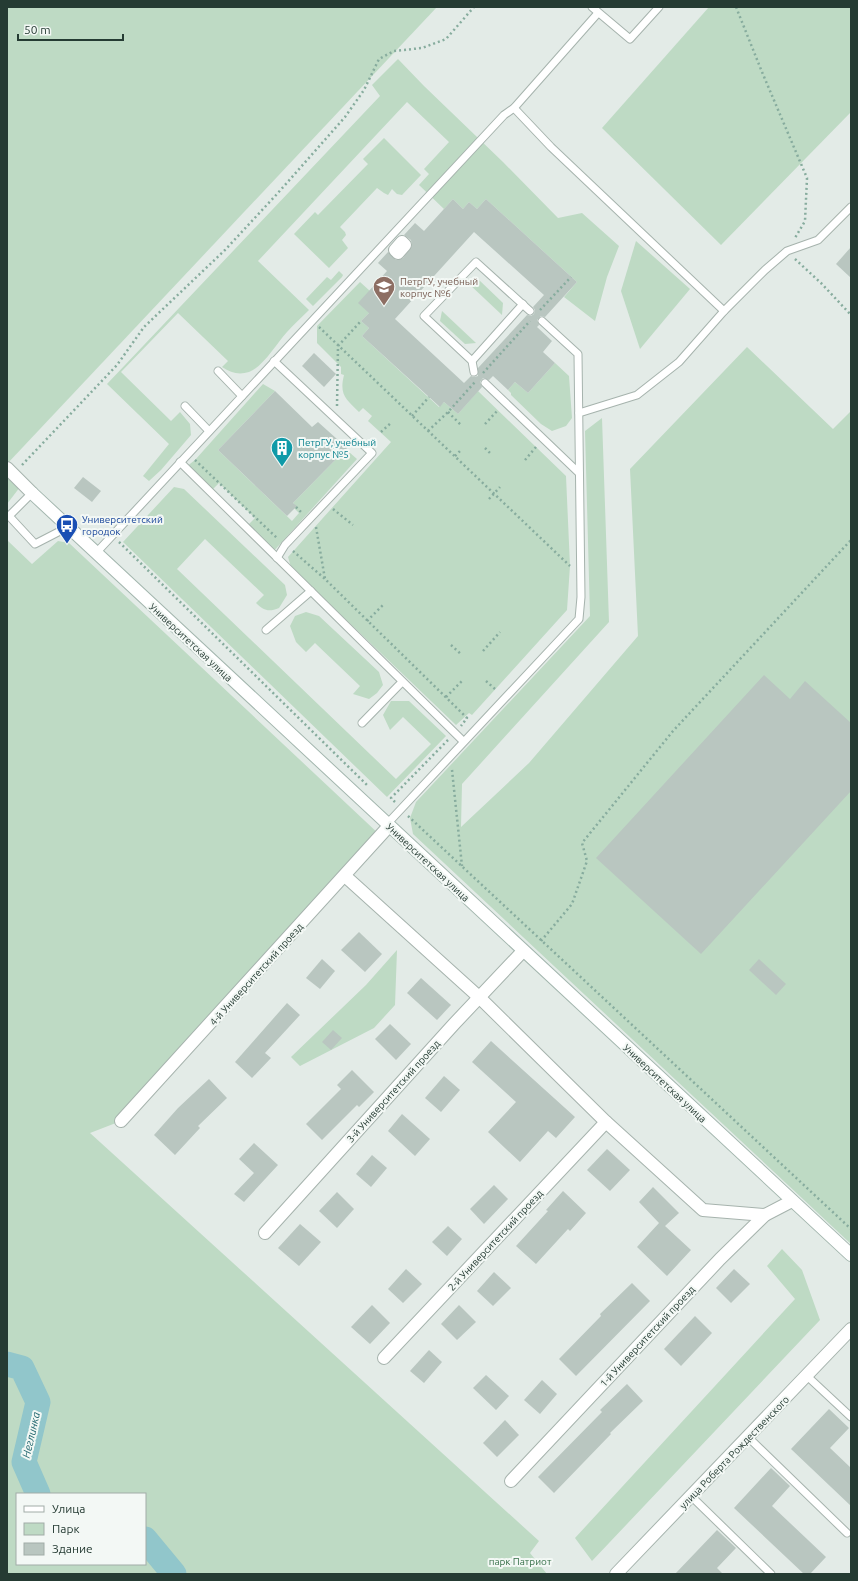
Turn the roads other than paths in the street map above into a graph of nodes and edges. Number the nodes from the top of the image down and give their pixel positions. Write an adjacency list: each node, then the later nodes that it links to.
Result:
1 (592, 7): 3 (lane)
2 (660, 7): 3 (lane)
3 (598, 13): 4 (lane)
4 (514, 108): 8 (lane); 10 (lane)
5 (851, 207): 8 (lane)
6 (523, 304): 7 (lane); 11 (lane); 11 (lane)
7 (530, 311)
8 (724, 311): 17 (lane)
9 (542, 321): 17 (lane)
10 (274, 361): 15 (lane); 25 (lane)
11 (472, 361): 13 (lane)
12 (218, 371): 15 (lane)
13 (474, 372)
14 (485, 383): 21 (lane)
15 (242, 396): 18 (lane)
16 (185, 406): 18 (lane)
17 (579, 413): 21 (lane)
18 (209, 431): 19 (lane)
19 (180, 462): 24 (lane); 25 (lane)
20 (10, 471): 22 (street, Университетская улица)
21 (579, 473): 30 (lane)
22 (32, 493): 23 (street, Университетская улица); 23 (lane)
23 (68, 527): 24 (street, Университетская улица)
24 (96, 553): 31 (street, Университетская улица)
25 (277, 558): 26 (lane)
26 (311, 591): 27 (lane); 28 (lane)
27 (266, 630)
28 (402, 682): 29 (lane); 30 (lane)
29 (362, 723)
30 (463, 741): 31 (lane)
31 (388, 825): 32 (street, 4-й Университетский проезд); 33 (street, Университетская улица)
32 (345, 876): 34 (street); 35 (street, 4-й Университетский проезд)
33 (523, 951): 34 (street, 3-й Университетский проезд); 37 (street, Университетская улица)
34 (480, 998): 36 (street); 39 (street, 3-й Университетский проезд)
35 (121, 1120)
36 (606, 1122): 38 (street); 42 (street, 2-й Университетский проезд)
37 (792, 1201): 38 (street, 1-й Университетский проезд); 40 (street, Университетская улица)
38 (766, 1216): 46 (street, 1-й Университетский проезд)
39 (265, 1234)
40 (851, 1255)
41 (851, 1329): 43 (street, улица Роберта Рождественского)
42 (384, 1358)
43 (807, 1376): 44 (lane); 45 (street, улица Роберта Рождественского)
44 (851, 1417)
45 (748, 1437): 47 (street, улица Роберта Рождественского); 48 (lane)
46 (510, 1481)
47 (691, 1496): 49 (street, улица Роберта Рождественского); 50 (lane)
48 (847, 1533)
49 (616, 1574)
50 (771, 1574)

